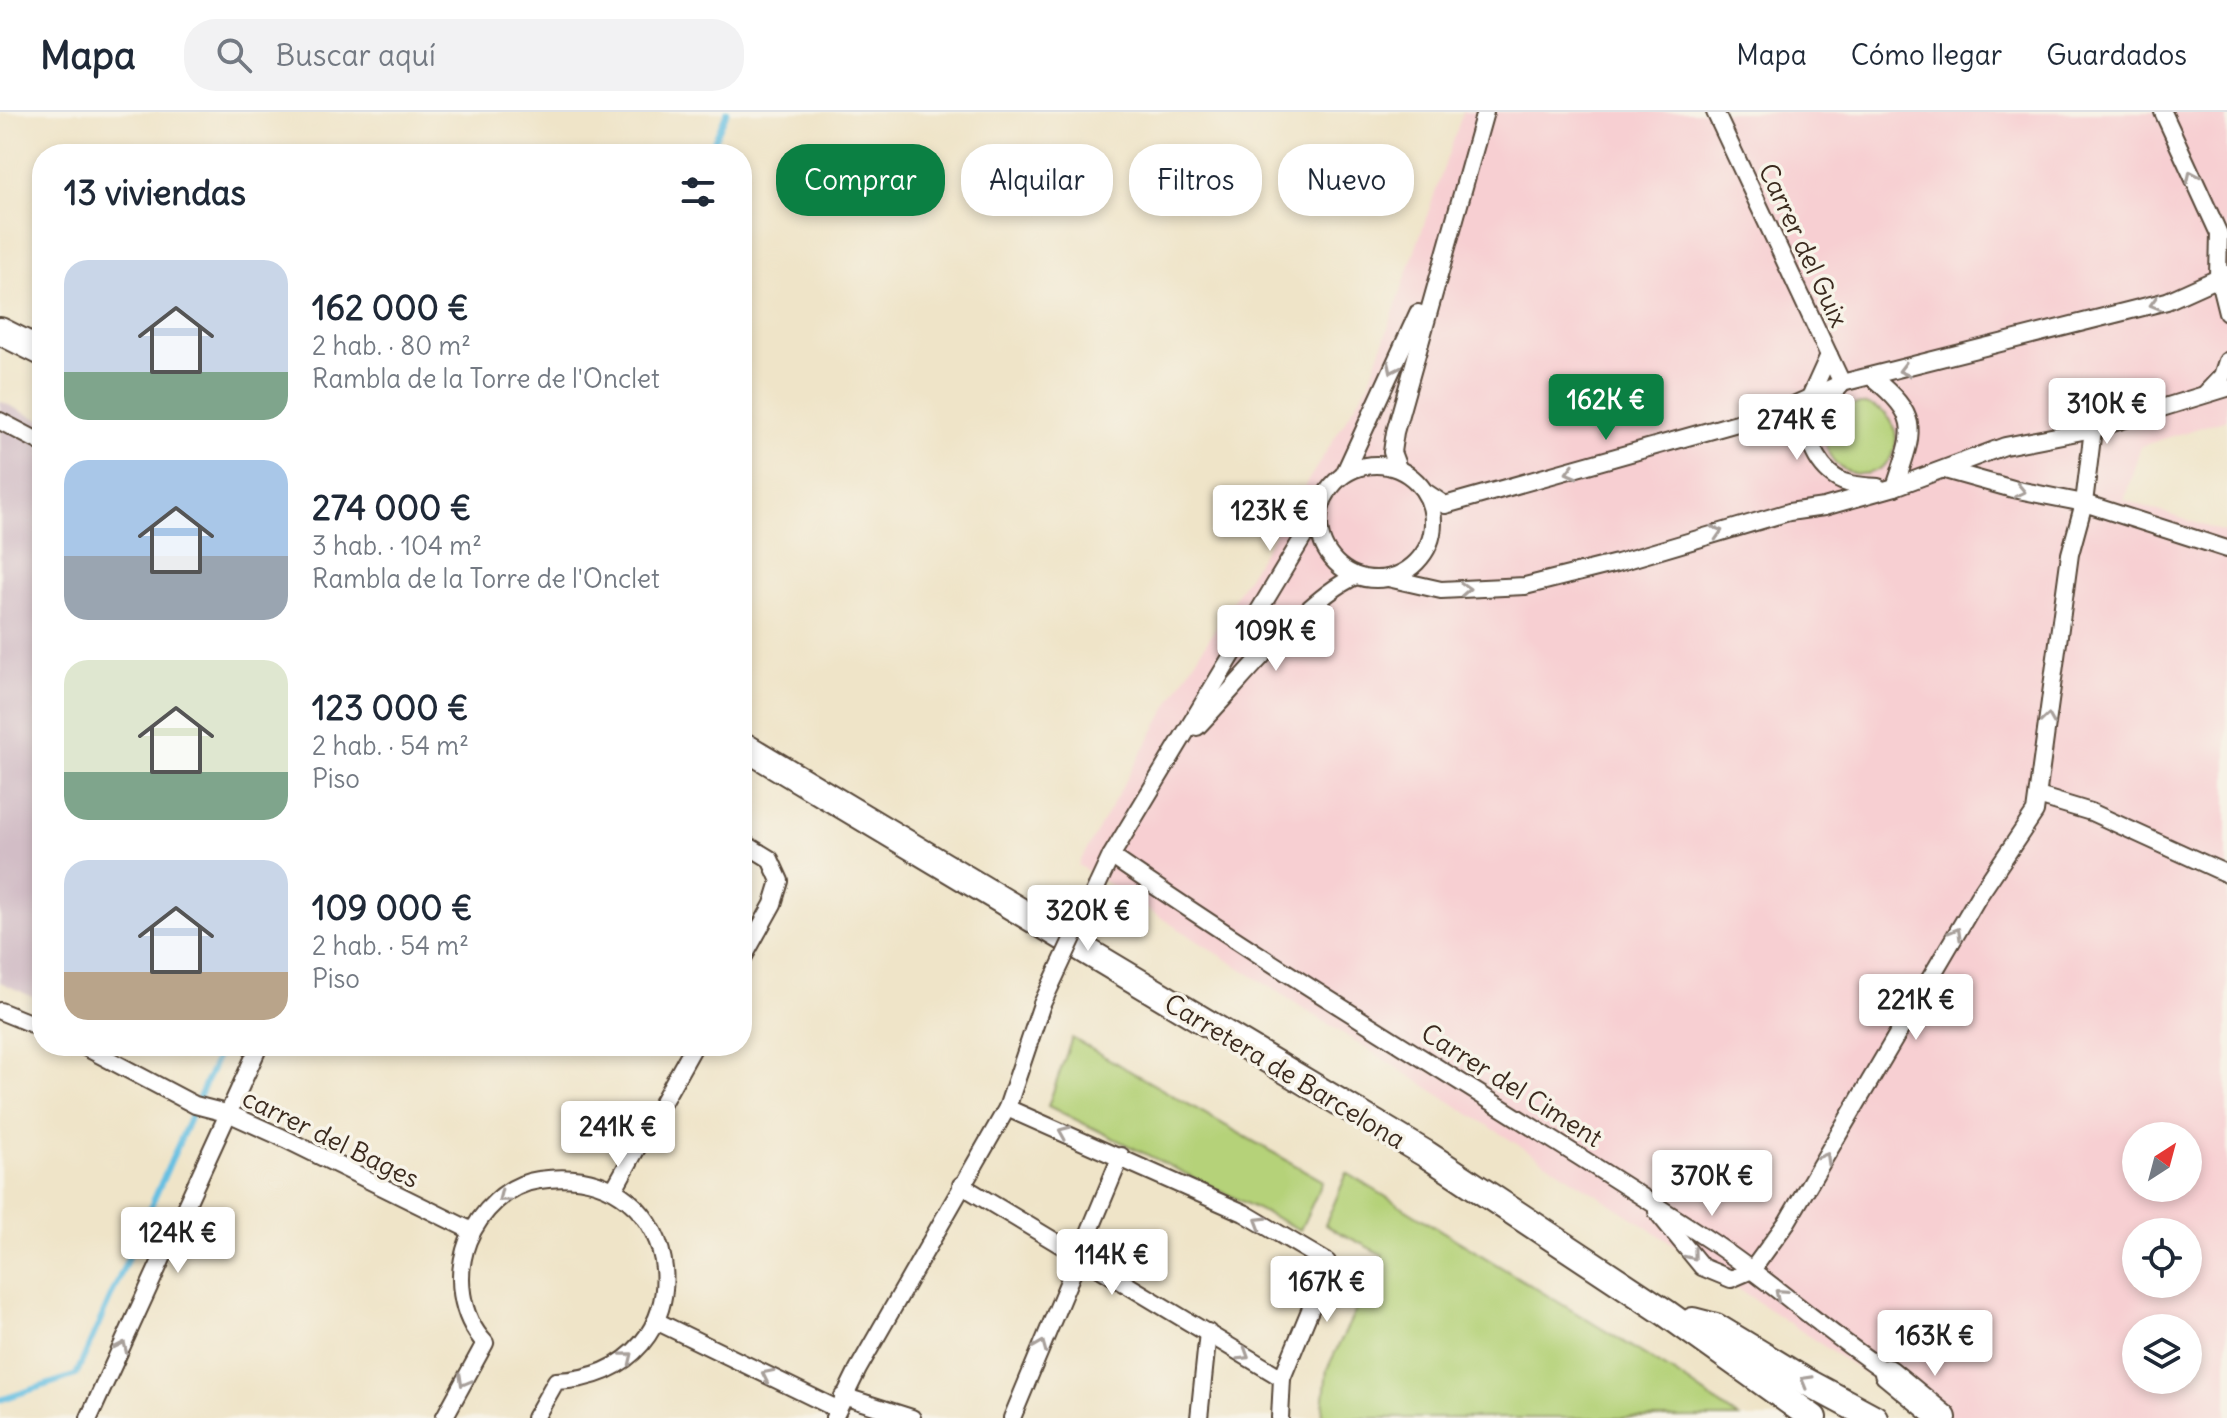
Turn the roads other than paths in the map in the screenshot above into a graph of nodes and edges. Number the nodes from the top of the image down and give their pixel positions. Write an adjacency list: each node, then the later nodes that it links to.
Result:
1 (1485, 112): 5 (street)
2 (1715, 112): 10 (street, Carrer del Guix)
3 (2163, 112): 4 (street, one-way to 3)
4 (2222, 246): 6 (street)
5 (1438, 271): 20 (street); 22 (street, one-way to 22)
6 (2223, 275): 7 (street); 12 (street, one-way to 12)
7 (2227, 312)
8 (0, 331): 9 (highway)
9 (32, 347)
10 (1829, 355): 13 (street, Carrer del Guix); 16 (street, Carrer del Guix)
11 (2227, 361): 15 (street)
12 (1873, 378): 13 (street); 23 (street)
13 (1842, 383): 16 (street); 23 (street)
14 (2227, 388): 15 (street)
15 (2205, 394): 18 (street)
16 (1810, 397): 24 (street, one-way to 24)
17 (0, 421): 19 (street)
18 (2093, 429): 21 (street); 25 (street)
19 (32, 438)
20 (1398, 468): 22 (street); 24 (street)
21 (1945, 470): 23 (street); 25 (street, one-way to 25)
22 (1344, 474): 26 (street)
23 (1890, 487): 29 (street, one-way to 23)
24 (1427, 493): 29 (street)
25 (2084, 503): 27 (street); 32 (street, one-way to 25)
26 (1319, 511): 28 (street); 30 (street)
27 (2227, 549)
28 (1356, 576): 29 (street); 30 (street)
29 (1388, 578)
30 (1179, 745): 34 (street)
31 (752, 751): 51 (highway, Carretera de Barcelona)
32 (2038, 796): 35 (street); 50 (street, one-way to 32)
33 (752, 848): 36 (street)
34 (1111, 856): 42 (street, bridge); 47 (street, Carrer del Ciment)
35 (2227, 874)
36 (752, 942)
37 (0, 1011): 38 (street)
38 (32, 1024)
39 (102, 1056): 43 (street, carrer del Bages)
40 (255, 1056): 43 (street)
41 (688, 1056): 46 (street)
42 (1007, 1108): 44 (street, one-way to 42); 45 (street)
43 (230, 1114): 48 (street, carrer del Bages); 57 (street, one-way to 43)
44 (1121, 1156): 49 (street); 55 (street, one-way to 44)
45 (961, 1185): 49 (street); 56 (street)
46 (614, 1189): 48 (street, one-way to 48); 52 (street)
47 (1648, 1201): 50 (street, Carrer del Ciment); 50 (street, one-way to 50)
48 (472, 1231): 58 (street, one-way to 58)
49 (1078, 1253): 53 (street); 61 (street, one-way to 49)
50 (1752, 1270): 54 (street, Carrer del Ciment, one-way to 50)
51 (1666, 1313): 64 (highway, Carretera de Barcelona); 65 (highway, one-way to 51)
52 (656, 1321): 56 (street, one-way to 52); 59 (street, one-way to 52)
53 (1208, 1332): 55 (street, one-way to 55); 62 (street)
54 (1888, 1373): 66 (highway); 67 (street, Carrer del Ciment)
55 (1282, 1378): 63 (street)
56 (838, 1408): 60 (street)
57 (89, 1418)
58 (444, 1418)
59 (535, 1418)
60 (912, 1418)
61 (1012, 1418)
62 (1199, 1418)
63 (1280, 1418)
64 (1813, 1418)
65 (1874, 1418)
66 (1943, 1418)
67 (1960, 1418)

